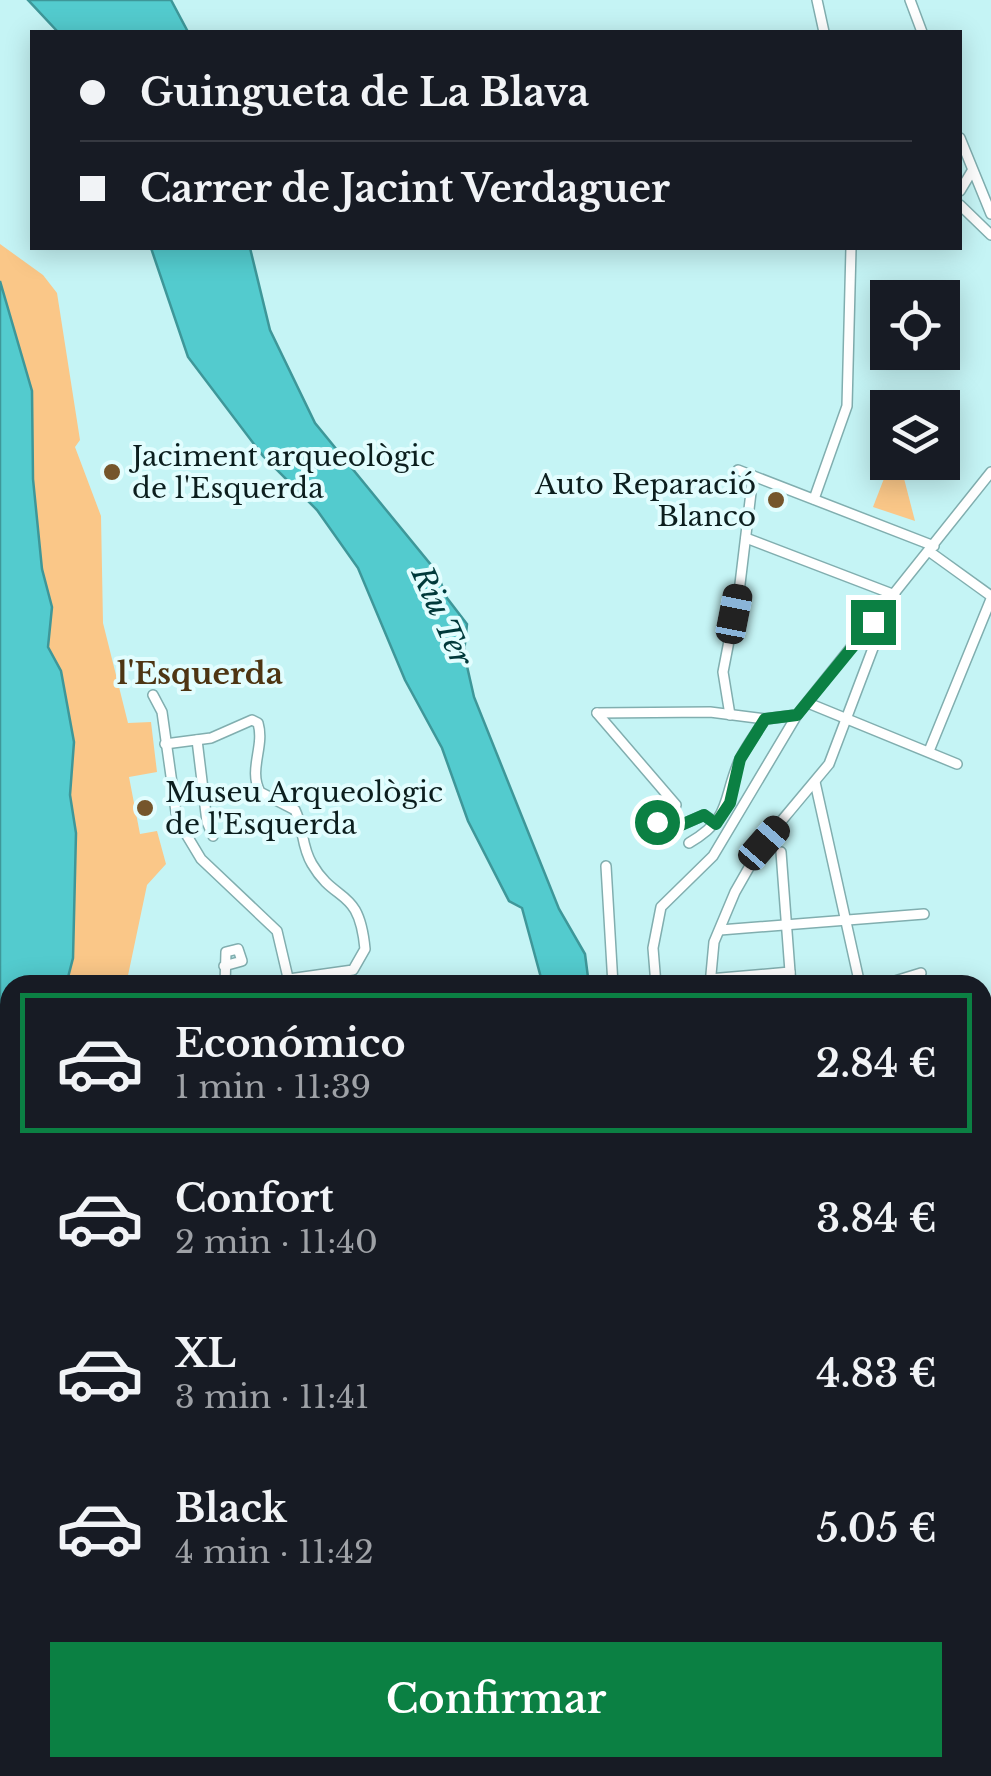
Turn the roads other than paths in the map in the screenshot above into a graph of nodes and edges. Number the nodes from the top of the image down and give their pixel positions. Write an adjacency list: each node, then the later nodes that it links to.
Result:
1 (817, 0): 3 (street)
2 (910, 0): 4 (street)
3 (824, 30)
4 (921, 30)
5 (962, 143): 6 (street)
6 (972, 170): 7 (street); 9 (street)
7 (962, 188)
8 (962, 207): 10 (street)
9 (991, 214)
10 (991, 235)
11 (850, 250): 15 (street)
12 (738, 470): 14 (street)
13 (991, 472): 17 (street)
14 (753, 476): 15 (street); 16 (street)
15 (814, 498): 17 (street)
16 (746, 538): 18 (street); 22 (street)
17 (932, 549): 18 (street); 19 (street)
18 (895, 594): 21 (street); 25 (street)
19 (991, 598): 28 (street)
20 (153, 695): 27 (street)
21 (808, 703): 23 (street); 25 (street)
22 (730, 715): 24 (street); 31 (street)
23 (797, 715): 24 (street); 47 (street)
24 (765, 719): 31 (street)
25 (843, 720): 28 (street); 30 (street)
26 (197, 740): 27 (street); 32 (street); 45 (street)
27 (165, 744): 44 (street)
28 (929, 752): 29 (street)
29 (956, 764)
30 (814, 782): 37 (street); 39 (street)
31 (716, 824): 33 (street)
32 (213, 836)
33 (689, 844)
34 (781, 852): 38 (street)
35 (606, 866): 46 (street)
36 (924, 914): 37 (street)
37 (848, 920): 38 (street); 50 (street)
38 (787, 925): 39 (street); 41 (street)
39 (720, 930): 48 (street)
40 (224, 966): 43 (street)
41 (790, 972): 49 (street)
42 (921, 973): 51 (street)
43 (224, 975)
44 (287, 975)
45 (336, 975)
46 (612, 975)
47 (655, 975)
48 (711, 975)
49 (766, 975)
50 (858, 975)
51 (914, 975)

